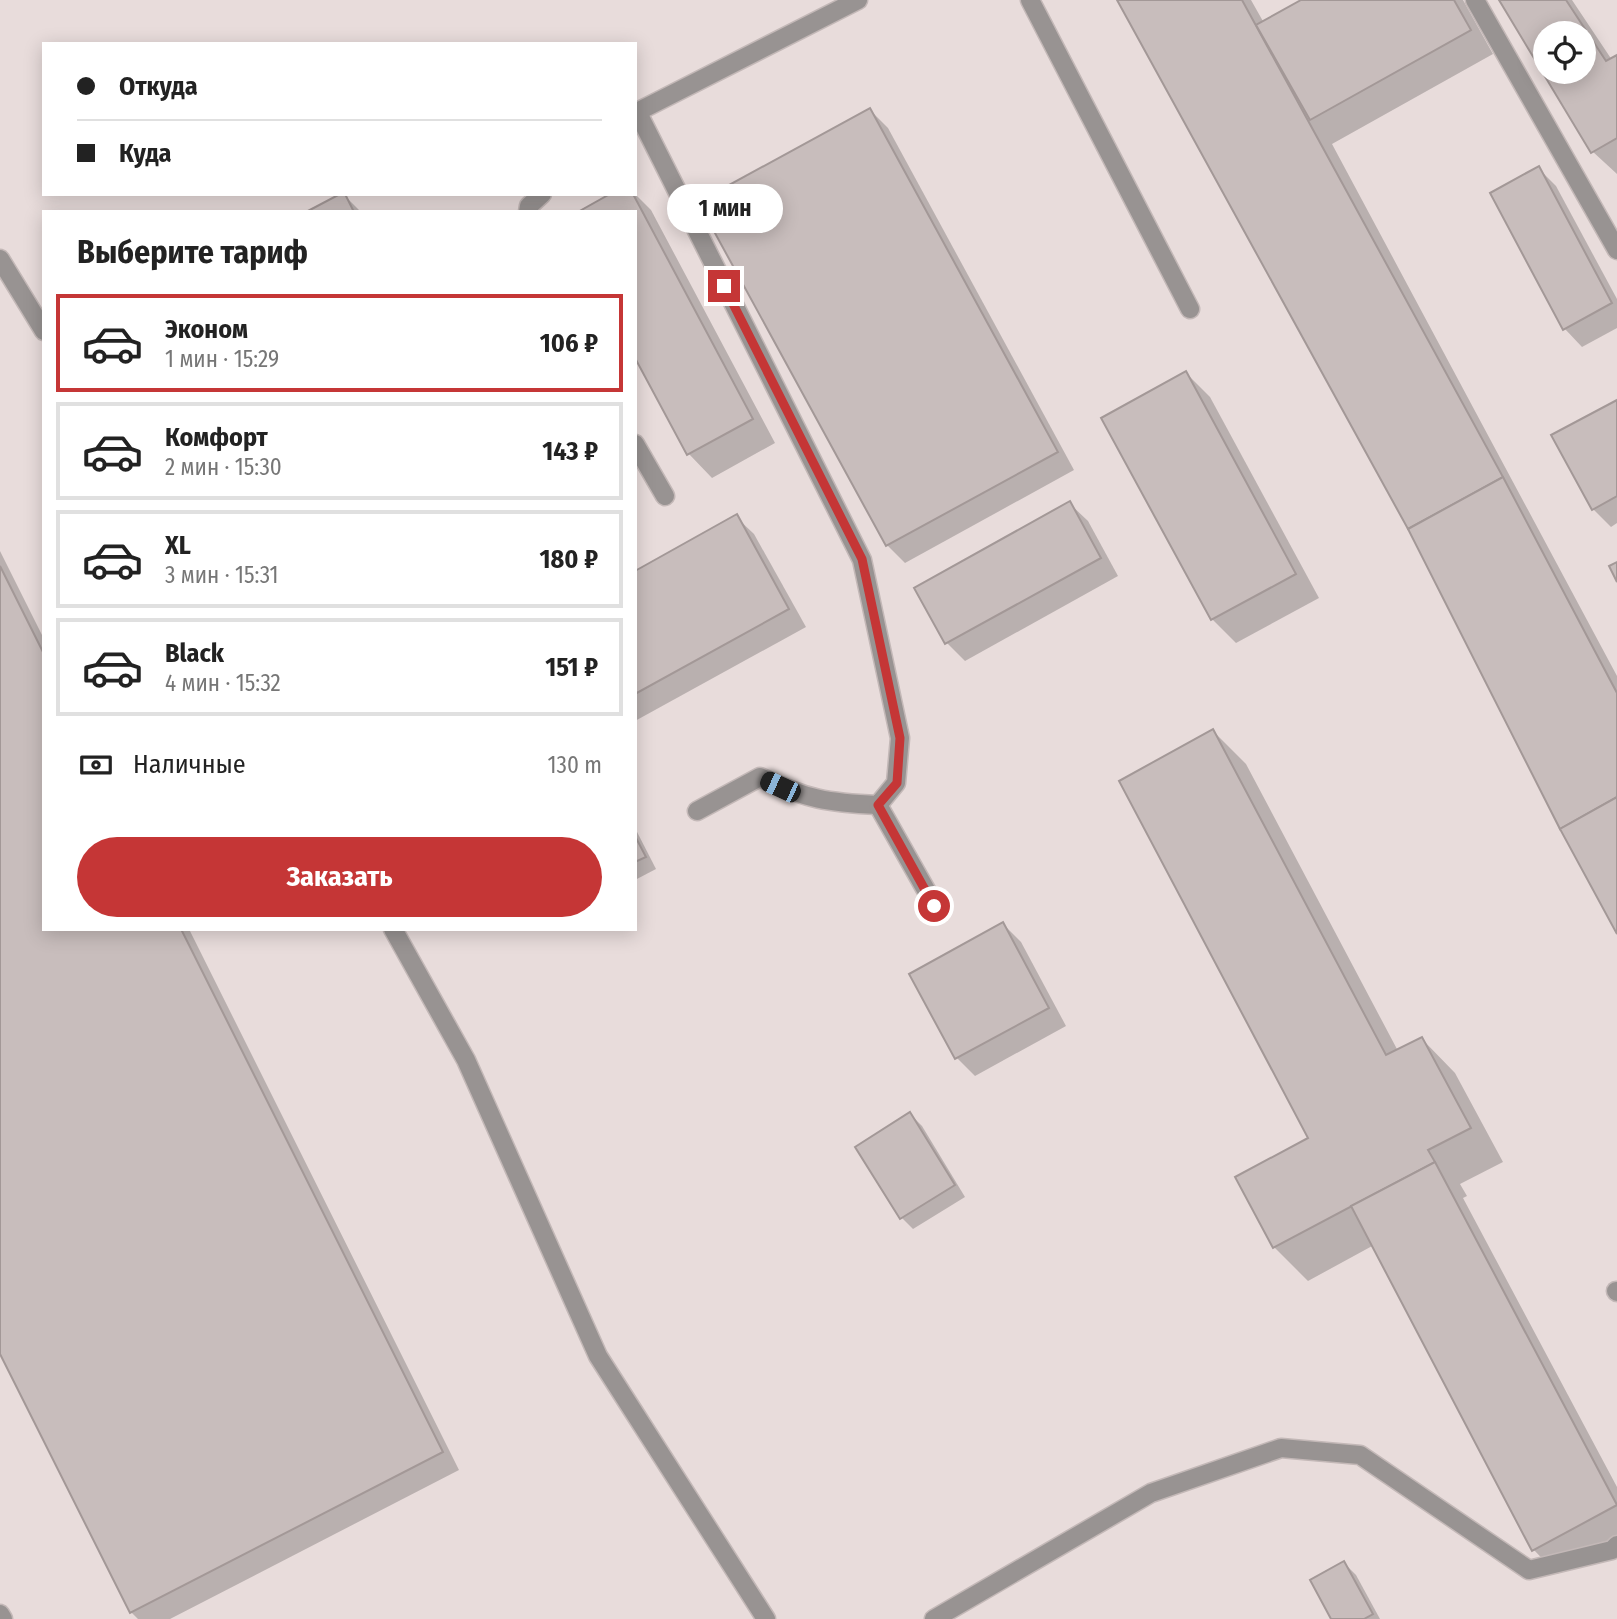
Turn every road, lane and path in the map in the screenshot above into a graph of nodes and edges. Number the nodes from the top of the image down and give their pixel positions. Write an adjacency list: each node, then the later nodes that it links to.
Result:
1 (858, 0): 4 (lane)
2 (1030, 0): 10 (lane)
3 (1475, 0): 8 (lane)
4 (637, 111)
5 (637, 114): 14 (lane)
6 (540, 196): 7 (lane)
7 (528, 210)
8 (1617, 250)
9 (0, 259): 11 (lane)
10 (1190, 309)
11 (42, 328)
12 (637, 447): 13 (lane)
13 (665, 496)
14 (878, 805): 15 (lane); 16 (lane)
15 (697, 811)
16 (934, 906)
17 (394, 931): 21 (lane)
18 (1617, 1545): 22 (lane)
19 (0, 1614): 20 (lane)
20 (3, 1619)
21 (766, 1619)
22 (934, 1619)

